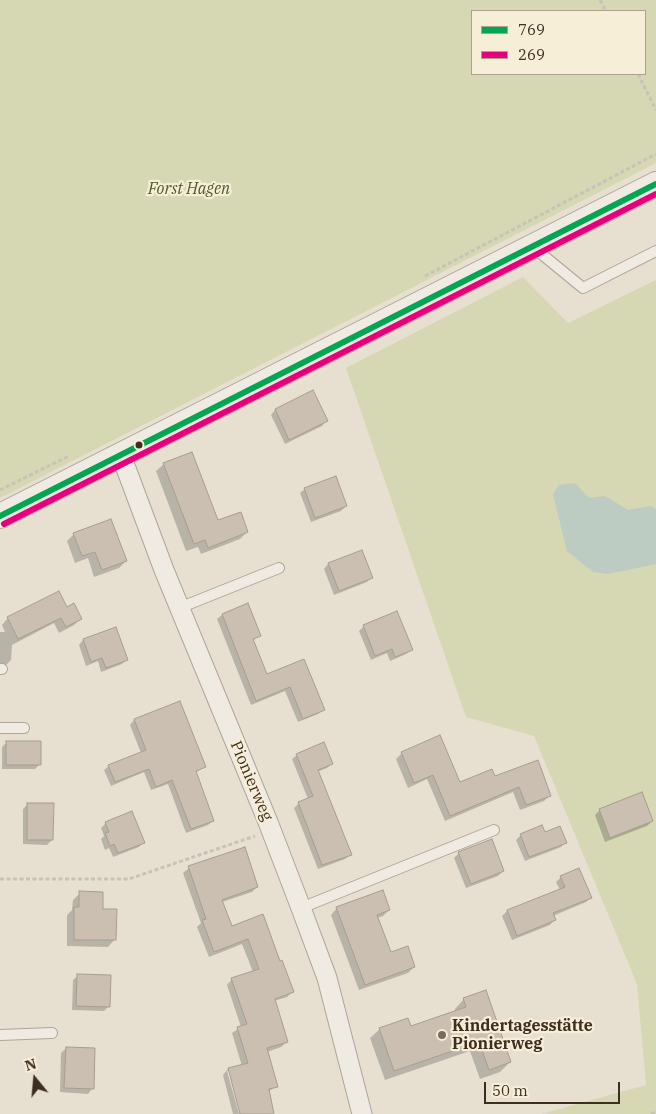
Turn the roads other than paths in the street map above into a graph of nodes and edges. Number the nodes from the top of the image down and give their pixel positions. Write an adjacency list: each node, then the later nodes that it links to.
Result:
1 (656, 184): 2 (street)
2 (532, 246): 3 (lane); 4 (street)
3 (656, 251)
4 (121, 455): 5 (street); 7 (street, Pionierweg)
5 (0, 516)
6 (279, 568): 7 (lane)
7 (179, 608): 11 (street, Pionierweg)
8 (0, 728): 9 (lane)
9 (24, 728)
10 (494, 830): 11 (lane)
11 (302, 908): 14 (street, Pionierweg)
12 (52, 1033): 13 (lane)
13 (0, 1034)
14 (362, 1114)

